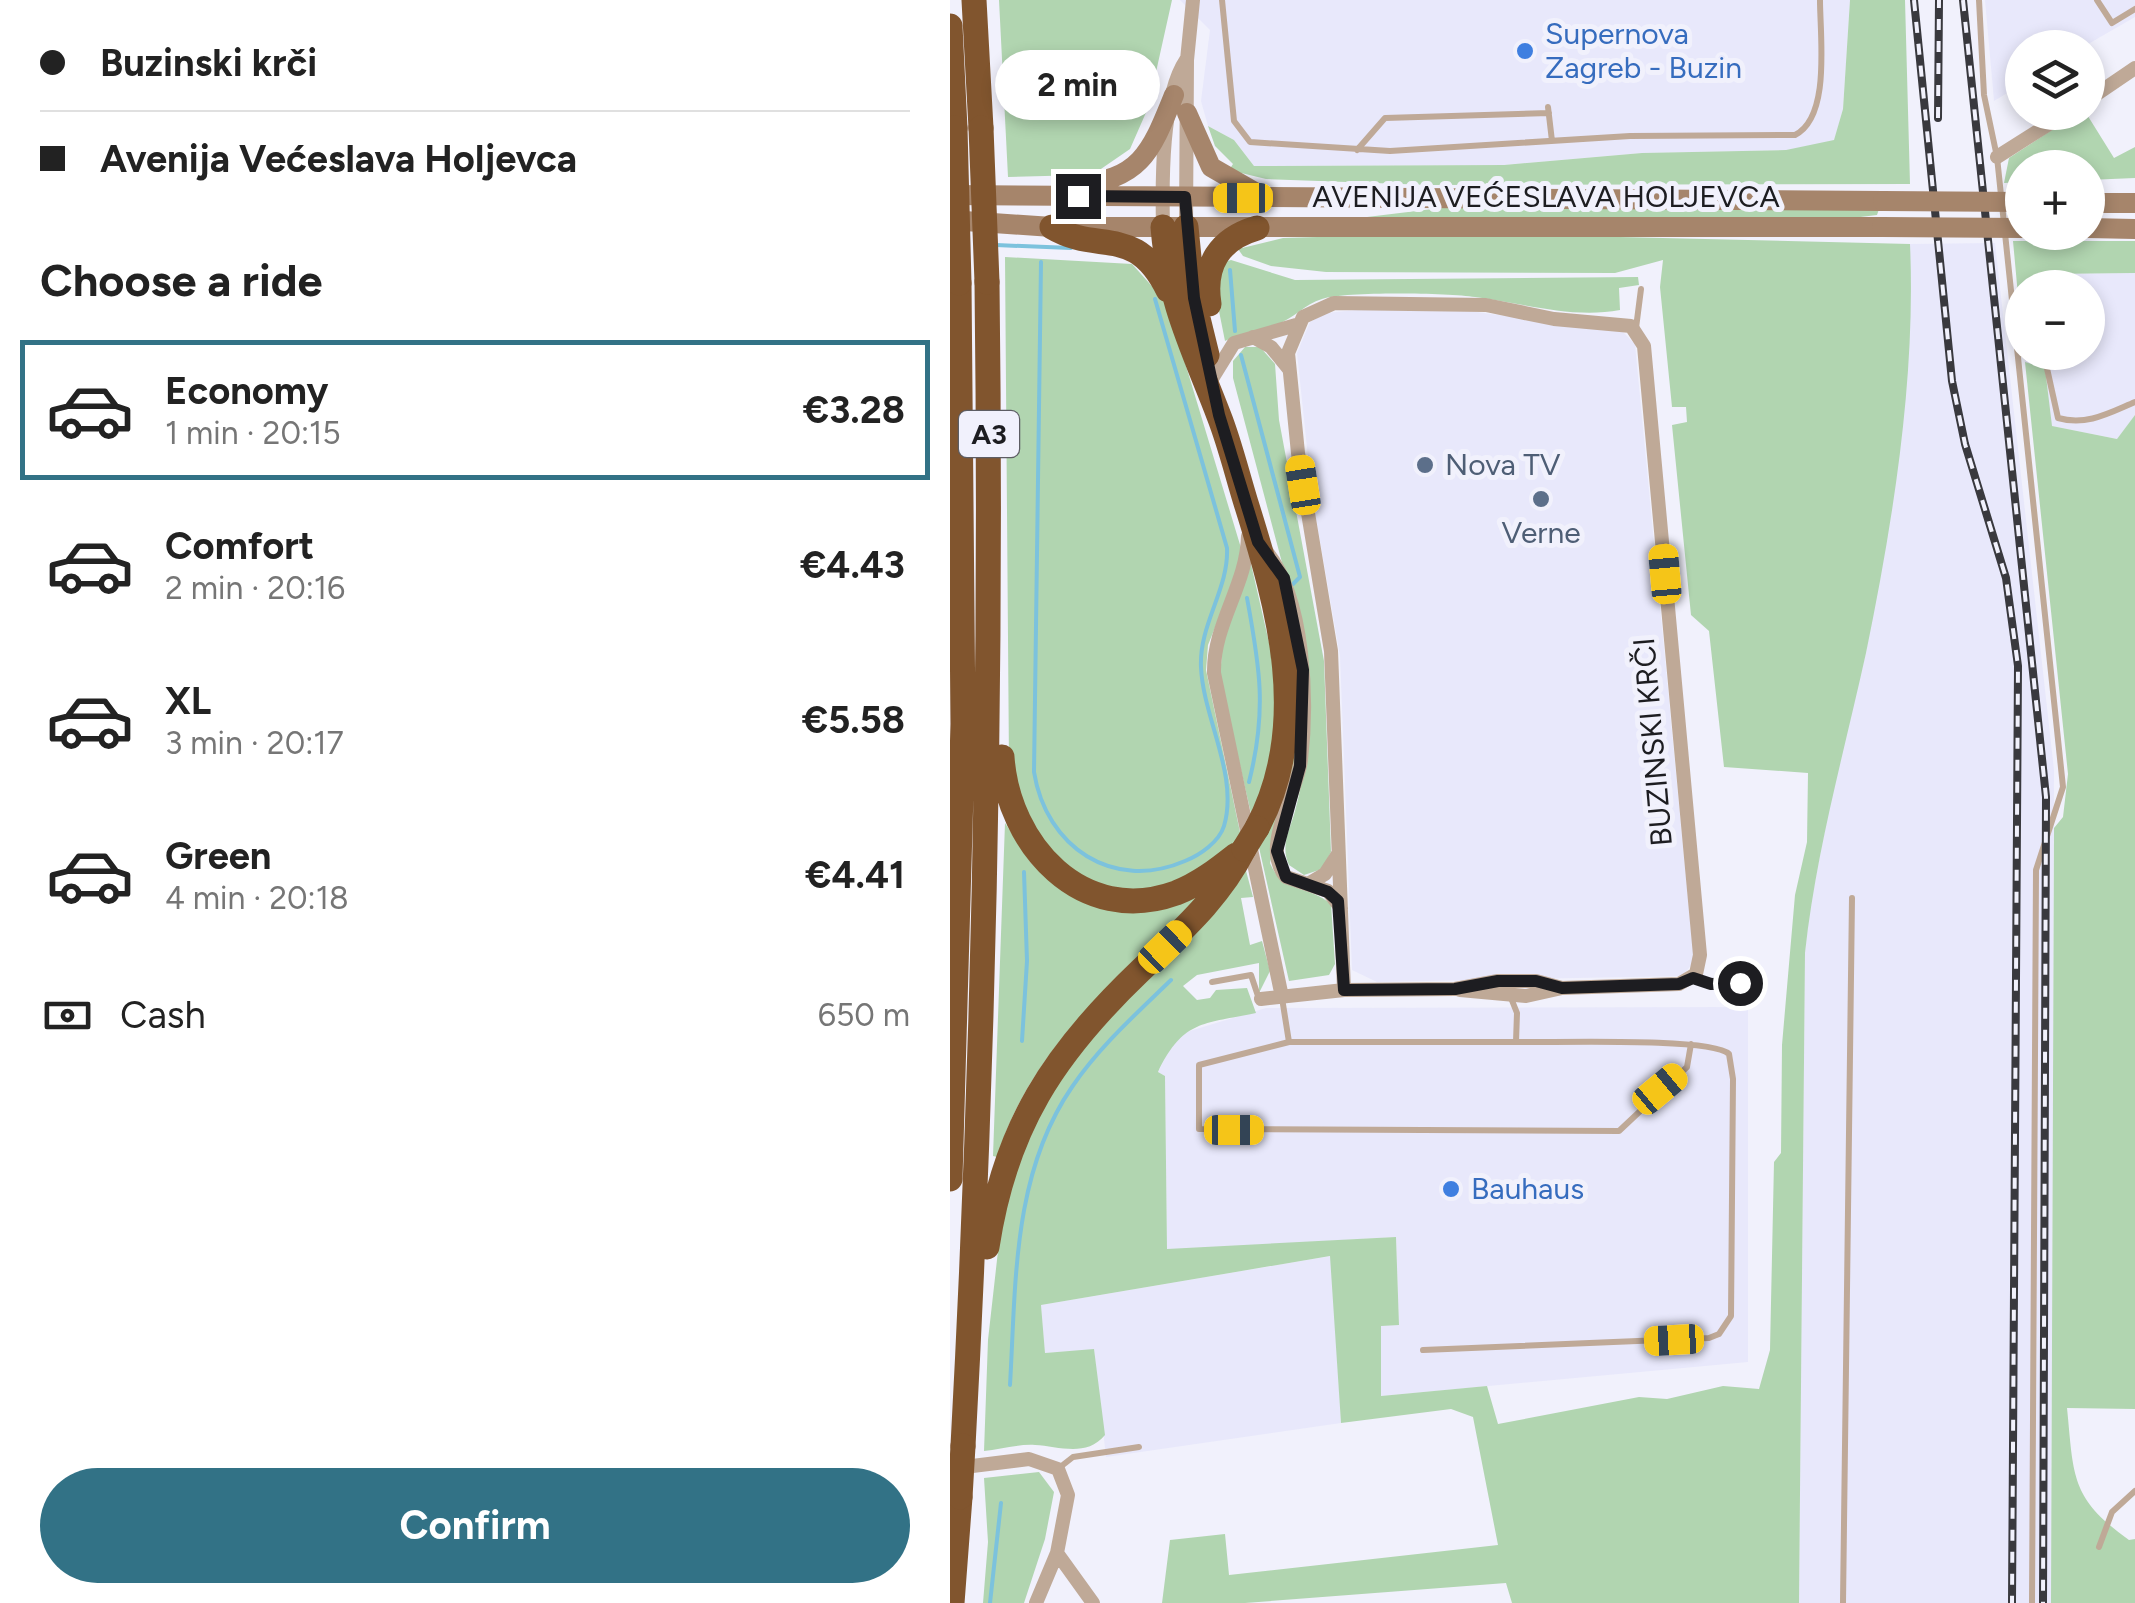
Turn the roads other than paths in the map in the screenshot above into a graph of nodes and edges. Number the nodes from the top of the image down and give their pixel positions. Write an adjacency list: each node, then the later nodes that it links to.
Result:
1 (974, 0): 15 (highway, A3)
2 (1194, 0): 10 (street)
3 (1222, 0): 18 (lane)
4 (1820, 0): 17 (lane)
5 (1979, 0): 19 (lane)
6 (2097, 0): 8 (lane)
7 (2130, 0): 8 (lane)
8 (2135, 8)
9 (950, 26): 15 (highway, A3)
10 (1187, 60): 13 (street); 14 (street)
11 (2135, 68): 12 (street)
12 (2105, 88)
13 (1174, 95): 21 (main road); 22 (street)
14 (1186, 114): 23 (street); 24 (main road)
15 (968, 128): 48 (highway, A3, bridge); 50 (highway, A3, bridge)
16 (2040, 130): 19 (street)
17 (1552, 142): 18 (lane); 18 (lane)
18 (1357, 150)
19 (1997, 157): 35 (lane)
20 (950, 195): 21 (main road, AVENIJA VEĆESLAVA HOLJEVCA)
21 (1050, 196): 22 (main road, AVENIJA VEĆESLAVA HOLJEVCA)
22 (1162, 197): 23 (main road, AVENIJA VEĆESLAVA HOLJEVCA); 30 (street)
23 (1185, 197): 24 (main road, AVENIJA VEĆESLAVA HOLJEVCA); 30 (street)
24 (1269, 198): 25 (main road, AVENIJA VEĆESLAVA HOLJEVCA, bridge)
25 (2005, 202)
26 (2105, 203): 27 (main road)
27 (2135, 203)
28 (950, 220): 29 (main road, AVENIJA VEĆESLAVA HOLJEVCA)
29 (1052, 226): 30 (main road, AVENIJA VEĆESLAVA HOLJEVCA); 37 (highway)
30 (1175, 227): 31 (main road, AVENIJA VEĆESLAVA HOLJEVCA); 37 (highway); 41 (highway)
31 (1257, 228): 32 (main road, AVENIJA VEĆESLAVA HOLJEVCA, bridge); 41 (highway)
32 (2005, 228)
33 (2105, 228): 34 (main road)
34 (2135, 229)
35 (2011, 270)
36 (1641, 289): 39 (lane)
37 (1176, 306): 46 (highway)
38 (1296, 325): 39 (street); 40 (street); 44 (street)
39 (1636, 329): 57 (street, BUZINSKI KRČI)
40 (1252, 337): 41 (street); 44 (street)
41 (1210, 366): 46 (highway)
42 (2018, 370): 86 (lane)
43 (2047, 370): 45 (lane)
44 (1290, 371): 53 (street)
45 (2135, 402)
46 (1219, 415): 47 (highway)
47 (1245, 501): 49 (highway); 67 (street)
48 (964, 522): 51 (highway); 73 (highway, A3)
49 (1258, 542): 52 (highway); 54 (street)
50 (991, 560): 52 (highway); 75 (highway, A3)
51 (950, 639)
52 (1250, 839): 75 (highway)
53 (1338, 853): 54 (street); 56 (street)
54 (1308, 884): 56 (street)
55 (1852, 898): 85 (lane)
56 (1341, 908): 64 (street)
57 (1693, 978): 61 (lane); 62 (street)
58 (1498, 981): 60 (street); 63 (street); 65 (lane)
59 (1212, 982): 68 (lane)
60 (1546, 982): 62 (street); 66 (lane)
61 (1740, 983)
62 (1562, 988): 66 (street)
63 (1455, 989): 64 (street); 65 (street)
64 (1344, 990): 67 (street)
65 (1510, 996): 66 (street); 69 (lane)
66 (1526, 996): 69 (lane)
67 (1282, 997): 68 (street); 70 (lane)
68 (1260, 1000)
69 (1517, 1013): 71 (lane)
70 (1288, 1042): 71 (lane); 72 (lane)
71 (1516, 1042): 72 (lane)
72 (1691, 1044): 74 (lane)
73 (950, 1180)
74 (1422, 1350)
75 (968, 1364): 82 (highway, A3, bridge)
76 (1139, 1448): 78 (lane)
77 (950, 1469): 78 (street)
78 (1058, 1469): 81 (street)
79 (2135, 1491): 80 (lane)
80 (2099, 1547)
81 (1058, 1553): 83 (street); 84 (street)
82 (952, 1603)
83 (1036, 1603)
84 (1093, 1603)
85 (1843, 1603)
86 (2032, 1603)

